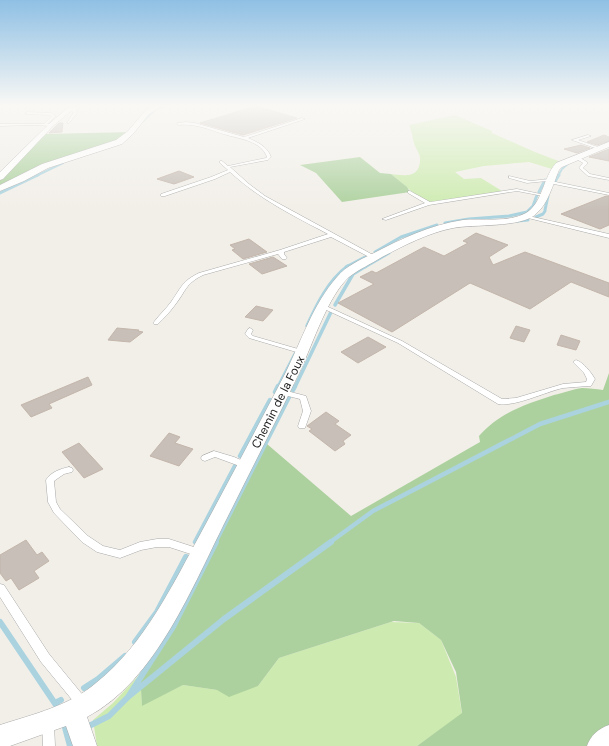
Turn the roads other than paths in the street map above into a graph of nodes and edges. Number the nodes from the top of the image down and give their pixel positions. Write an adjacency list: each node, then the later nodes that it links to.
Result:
1 (34, 140): 8 (street)
2 (121, 140): 12 (street)
3 (248, 140): 7 (lane)
4 (597, 147): 5 (street)
5 (576, 157): 10 (lane); 11 (street)
6 (221, 162): 7 (lane)
7 (228, 169): 15 (lane); 19 (lane)
8 (0, 177)
9 (510, 177): 11 (lane)
10 (609, 179)
11 (547, 186): 14 (lane); 16 (lane); 17 (street)
12 (0, 188)
13 (410, 192): 16 (lane)
14 (609, 194)
15 (163, 195)
16 (428, 204): 18 (lane)
17 (526, 216): 20 (lane); 22 (street, Chemin de la Foux)
18 (384, 219)
19 (331, 235): 21 (lane); 22 (lane)
20 (609, 236)
21 (282, 251): 23 (lane); 25 (lane)
22 (373, 257): 24 (street, Chemin de la Foux)
23 (284, 258)
24 (324, 307): 27 (street, Chemin de la Foux); 28 (lane)
25 (156, 323)
26 (250, 330): 27 (lane)
27 (303, 352): 29 (street, Chemin de la Foux)
28 (576, 362)
29 (283, 392): 30 (lane); 32 (street, Chemin de la Foux)
30 (302, 426)
31 (205, 458): 32 (lane)
32 (245, 465): 34 (street, Chemin de la Foux)
33 (69, 470): 34 (lane)
34 (200, 553): 36 (street, Chemin de la Foux)
35 (0, 588): 36 (lane)
36 (78, 708): 37 (street, Chemin de la Foux); 41 (street)
37 (47, 722): 38 (street, Chemin de la Foux); 40 (lane)
38 (0, 736)
39 (609, 737): 42 (street)
40 (49, 746)
41 (85, 746)
42 (599, 746)

